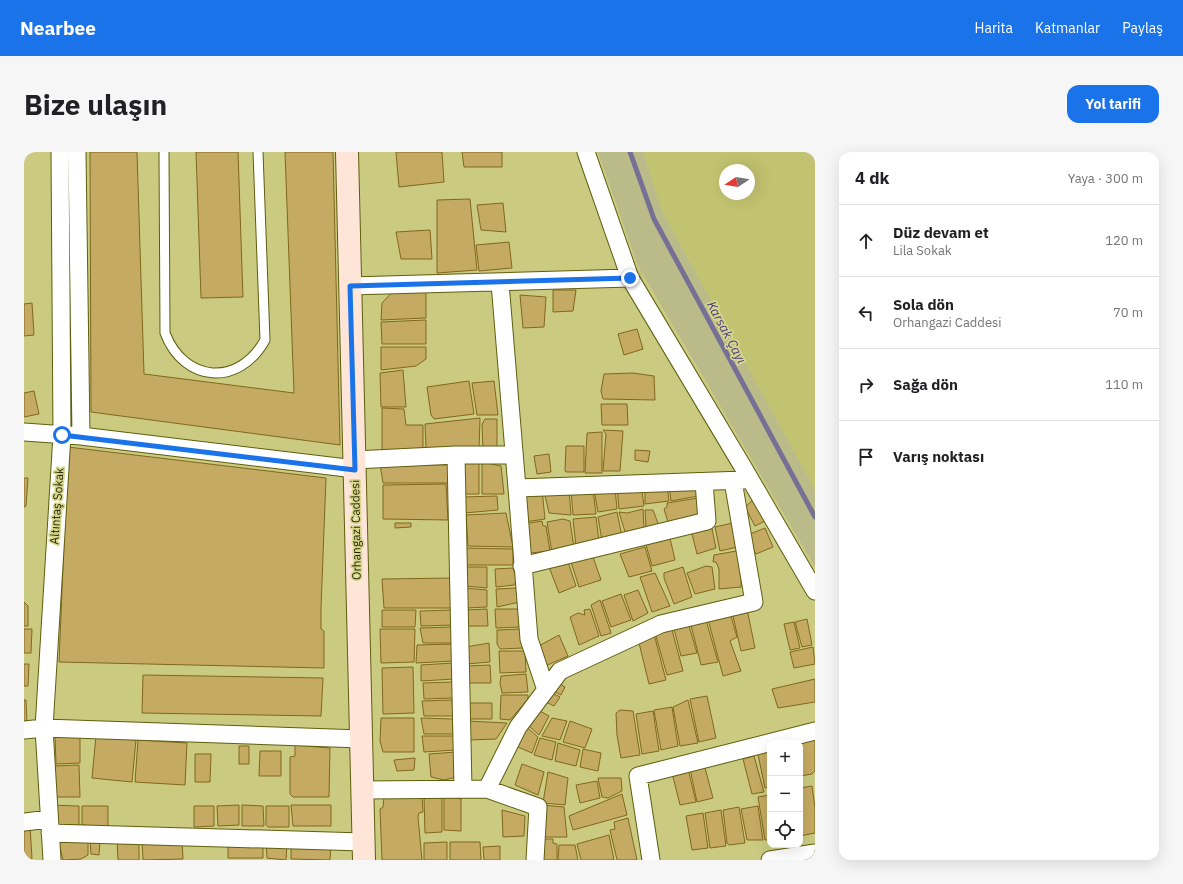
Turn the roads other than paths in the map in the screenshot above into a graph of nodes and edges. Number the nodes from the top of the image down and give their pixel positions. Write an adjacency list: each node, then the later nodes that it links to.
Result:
1 (60, 152): 11 (street, Altıntaş Sokak)
2 (77, 152): 12 (street)
3 (164, 152): 4 (lane)
4 (258, 152)
5 (347, 152): 9 (street, Orhangazi Caddesi)
6 (586, 152): 7 (street)
7 (630, 278): 8 (street); 16 (street)
8 (500, 283): 9 (street); 14 (street)
9 (350, 286): 15 (street, Orhangazi Caddesi)
10 (24, 432): 11 (street)
11 (62, 435): 12 (street); 23 (street, Altıntaş Sokak)
12 (81, 436): 15 (street)
13 (456, 455): 14 (street); 15 (street); 27 (street)
14 (514, 455): 19 (street)
15 (354, 465): 26 (street, Orhangazi Caddesi)
16 (750, 480): 17 (street); 21 (street)
17 (733, 481): 18 (street); 22 (street)
18 (704, 482): 19 (street); 20 (street)
19 (516, 488): 20 (street)
20 (522, 566): 22 (street)
21 (815, 591)
22 (546, 690): 28 (street)
23 (44, 728): 24 (street); 26 (street); 31 (street, Altıntaş Sokak)
24 (24, 730)
25 (815, 731): 36 (street)
26 (361, 739): 29 (street, Orhangazi Caddesi)
27 (463, 789): 28 (street); 29 (street)
28 (487, 789): 35 (street)
29 (362, 790): 32 (street, Orhangazi Caddesi)
30 (24, 822): 31 (street)
31 (49, 826): 32 (street); 34 (street, Altıntaş Sokak)
32 (364, 851)
33 (815, 853): 37 (street)
34 (52, 860)
35 (535, 860)
36 (651, 860)
37 (770, 860)

